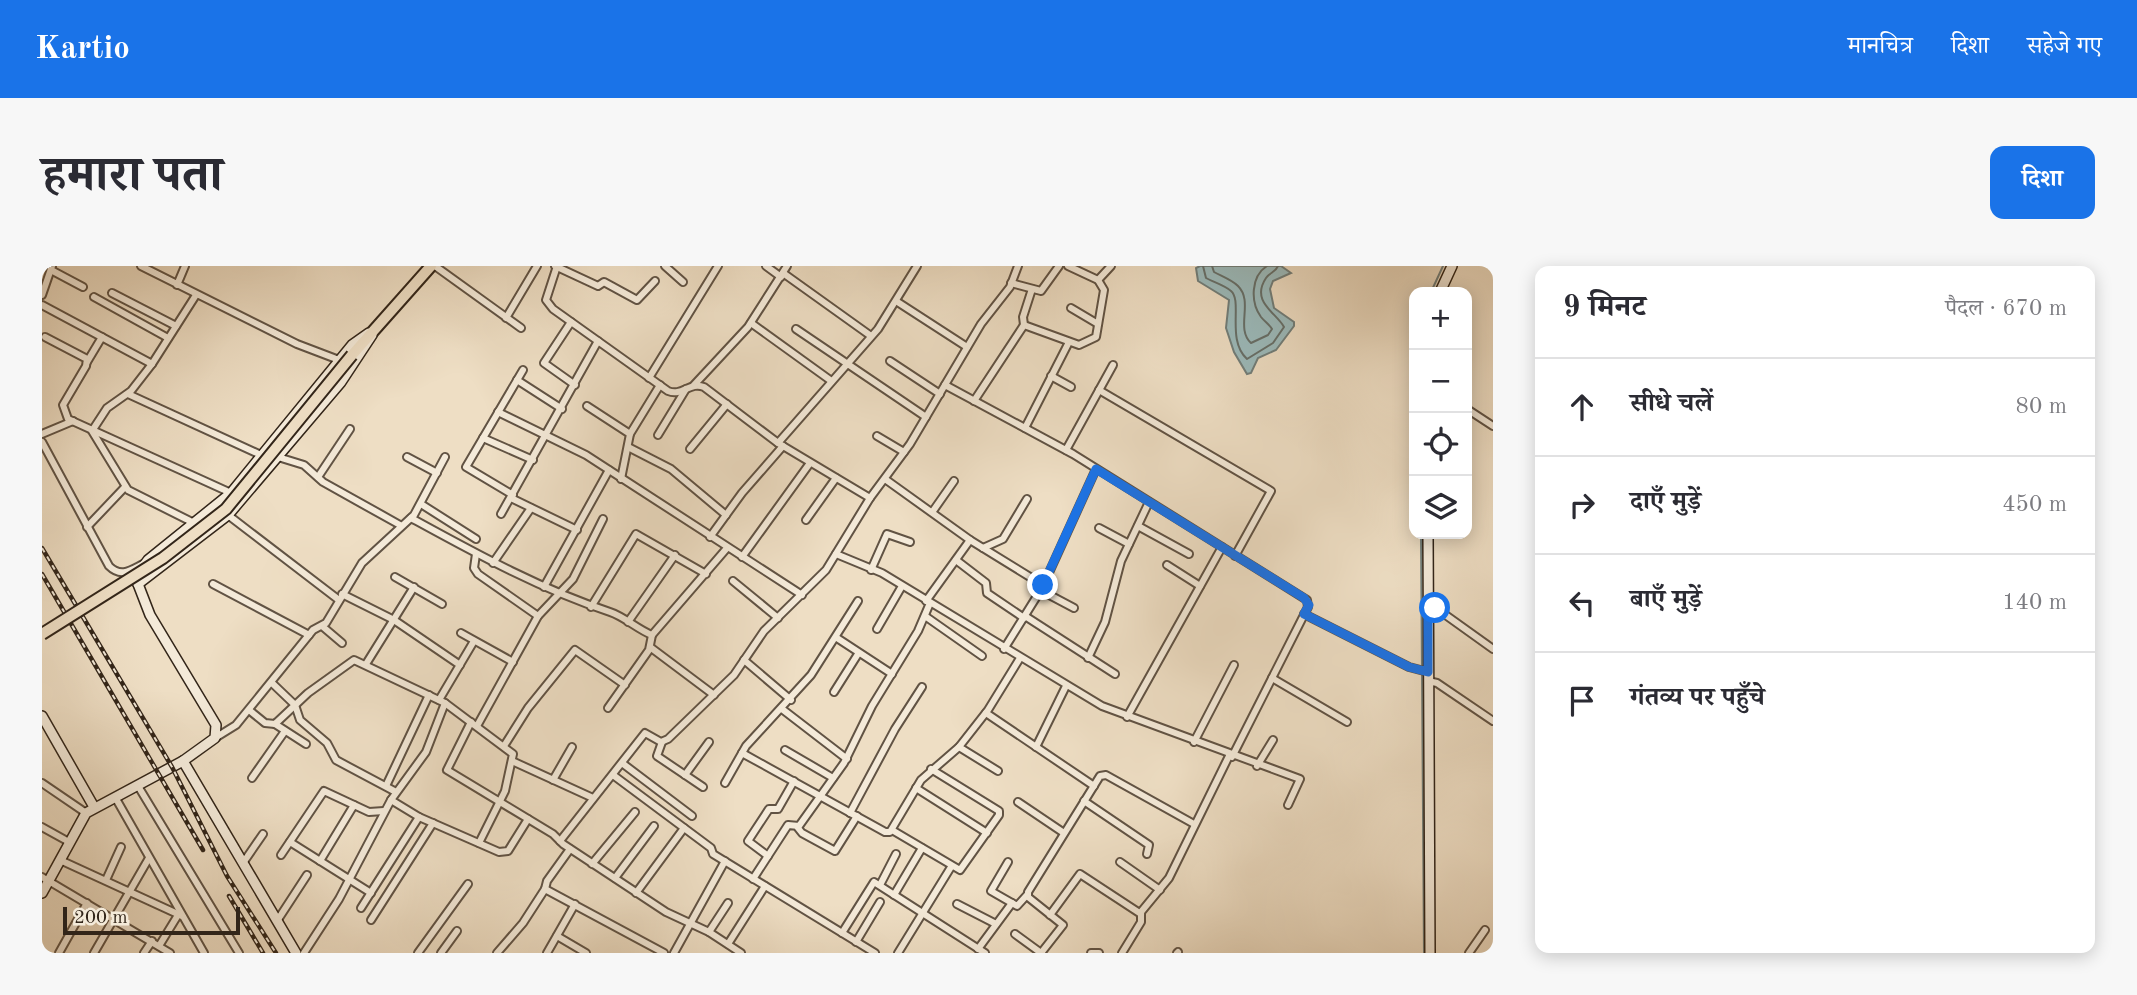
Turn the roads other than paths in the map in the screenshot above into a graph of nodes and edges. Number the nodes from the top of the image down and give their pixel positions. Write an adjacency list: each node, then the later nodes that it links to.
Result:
1 (141, 266): 22 (street)
2 (185, 266): 22 (street)
3 (433, 266): 33 (street); 41 (main road)
4 (537, 266): 33 (street)
5 (556, 266): 19 (street); 34 (street)
6 (718, 266): 57 (street)
7 (766, 266): 17 (street)
8 (787, 266): 17 (street)
9 (917, 266): 30 (street)
10 (1018, 266): 21 (street)
11 (1059, 266): 25 (street)
12 (1069, 266): 18 (street)
13 (1111, 266): 18 (street)
14 (1452, 266): 24 (main road)
15 (670, 267): 20 (street)
16 (51, 268): 23 (street); 27 (street)
17 (782, 275): 35 (street); 42 (street)
18 (1098, 280): 36 (street)
19 (655, 281)
20 (683, 282)
21 (1011, 283): 25 (street); 48 (street)
22 (177, 285): 28 (street)
23 (83, 287)
24 (1442, 287)
25 (1032, 289): 37 (street)
26 (111, 293): 38 (street)
27 (42, 295)
28 (196, 295): 38 (street); 49 (street)
29 (94, 297): 45 (street)
30 (896, 301): 42 (street); 48 (street)
31 (42, 305): 44 (street)
32 (1071, 308): 36 (street)
33 (506, 318): 39 (street)
34 (571, 322): 46 (street); 60 (street)
35 (751, 323): 59 (street); 61 (street)
36 (1098, 324): 47 (street)
37 (1024, 325): 47 (street); 69 (street)
38 (176, 326): 45 (street)
39 (521, 328)
40 (796, 329): 53 (street)
41 (375, 330): 49 (main road); 94 (main road); 177 (main road, bridge)
42 (871, 336): 53 (street)
43 (45, 337): 51 (street)
44 (102, 337): 51 (street); 52 (street)
45 (169, 338): 52 (street)
46 (598, 341): 57 (street); 60 (street)
47 (1069, 342): 56 (street)
48 (967, 347): 62 (street)
49 (339, 360): 93 (main road)
50 (890, 361): 68 (street)
51 (87, 362): 76 (street)
52 (152, 363): 67 (street)
53 (846, 363): 59 (street); 75 (street)
54 (1113, 365): 66 (street)
55 (523, 370): 58 (street)
56 (1051, 376): 64 (street); 78 (street)
57 (649, 378): 63 (street)
58 (517, 380): 72 (street); 73 (street)
59 (830, 380): 88 (street)
60 (575, 385): 72 (street)
61 (694, 385): 65 (street); 70 (street)
62 (945, 385): 68 (street); 69 (street)
63 (660, 386): 65 (street); 81 (street)
64 (1071, 387)
65 (687, 389): 83 (street)
66 (1099, 390): 91 (street); 141 (street)
67 (128, 394): 80 (street); 93 (street)
68 (940, 394): 75 (street)
69 (974, 401): 78 (street)
70 (727, 404): 88 (street); 90 (street)
71 (587, 406): 81 (street)
72 (562, 409): 84 (street)
73 (498, 412): 84 (street); 86 (street)
74 (1472, 412): 77 (street)
75 (926, 417): 92 (street)
76 (73, 421): 80 (street); 82 (street)
77 (1493, 426)
78 (1024, 428): 91 (street)
79 (350, 429): 102 (street)
80 (92, 431): 107 (street); 108 (street)
81 (630, 433): 89 (street)
82 (42, 434)
83 (658, 435)
84 (547, 436): 97 (street); 100 (street)
85 (877, 436): 92 (street)
86 (483, 438): 97 (street); 109 (street)
87 (42, 442): 125 (street)
88 (780, 444): 98 (street); 118 (street)
89 (628, 447): 104 (street); 118 (street)
90 (691, 449)
91 (1066, 450): 99 (street)
92 (904, 452): 105 (street)
93 (261, 455): 108 (main road)
94 (278, 457): 102 (street); 117 (main road)
95 (407, 457): 101 (street)
96 (445, 457): 101 (street)
97 (533, 460): 109 (street)
98 (810, 463): 103 (street); 142 (street)
99 (1096, 469): 112 (street); 157 (street)
100 (609, 470): 104 (street); 127 (street)
101 (437, 473): 113 (street)
102 (318, 477): 123 (street)
103 (836, 478): 110 (street); 121 (street)
104 (621, 479): 128 (street)
105 (885, 479): 110 (street); 115 (street)
106 (954, 481): 115 (street)
107 (125, 487): 122 (street); 125 (street)
108 (230, 493): 122 (main road)
109 (512, 497): 114 (street); 116 (street)
110 (870, 498): 138 (street)
111 (1027, 499): 135 (street)
112 (1149, 502): 124 (street); 136 (street)
113 (421, 504): 119 (street); 129 (street)
114 (531, 508): 127 (street); 145 (street)
115 (933, 511): 131 (street)
116 (501, 514)
117 (228, 515): 151 (main road); 160 (street)
118 (726, 515): 128 (street)
119 (411, 518): 123 (street); 137 (street)
120 (603, 519): 158 (street)
121 (806, 520)
122 (195, 524): 144 (main road)
123 (400, 525): 160 (street)
124 (1138, 526): 133 (street); 139 (street)
125 (87, 527): 144 (street)
126 (1099, 528): 133 (street)
127 (577, 530): 156 (street)
128 (710, 537): 134 (street)
129 (476, 539)
130 (1427, 539): 165 (main road)
131 (970, 540): 135 (street); 143 (street)
132 (910, 542): 147 (street)
133 (1129, 544): 189 (street)
134 (727, 548): 142 (street); 148 (street)
135 (983, 548): 157 (street)
136 (1222, 548): 141 (street); 154 (street)
137 (476, 554): 145 (street); 168 (street)
138 (836, 554): 147 (street); 159 (street)
139 (1189, 554)
140 (675, 555): 148 (street); 164 (street); 173 (street)
141 (1235, 556): 167 (street)
142 (742, 557): 159 (street)
143 (956, 560): 162 (street); 170 (street)
144 (145, 563): 151 (main road)
145 (493, 563): 156 (street)
146 (1167, 565): 154 (street)
147 (870, 570): 153 (street)
148 (706, 574): 179 (street)
149 (396, 577): 155 (street)
150 (733, 581): 171 (street)
151 (138, 584): 220 (main road)
152 (213, 584): 178 (street)
153 (902, 586): 162 (street); 175 (street)
154 (1200, 586): 214 (street)
155 (414, 587): 163 (street); 172 (street)
156 (544, 587): 158 (street)
157 (1042, 588): 166 (street); 170 (street)
158 (561, 595): 164 (street); 168 (street)
159 (802, 595): 171 (street)
160 (341, 597): 172 (street); 174 (street)
161 (858, 601): 180 (street)
162 (928, 602): 169 (street); 184 (street)
163 (442, 604)
164 (591, 607): 173 (street)
165 (1428, 607): 185 (street); 197 (main road)
166 (1074, 608)
167 (1304, 614): 197 (street); 198 (street)
168 (538, 616): 191 (street)
169 (925, 616): 187 (street); 195 (street)
170 (1025, 617): 184 (street); 189 (street)
171 (778, 618): 190 (street)
172 (394, 620): 192 (street); 193 (street)
173 (628, 622): 179 (street)
174 (321, 626): 178 (street); 182 (street)
175 (877, 629)
176 (461, 633): 181 (street)
177 (42, 634)
178 (309, 635): 199 (street)
179 (652, 635): 183 (street)
180 (837, 638): 186 (street); 206 (street)
181 (474, 640): 191 (street); 193 (street)
182 (342, 643)
183 (650, 647): 200 (street); 205 (street)
184 (1004, 649): 188 (street)
185 (1493, 649)
186 (858, 654): 195 (street); 203 (street)
187 (982, 656)
188 (1020, 658): 201 (street); 212 (street)
189 (1088, 658): 196 (street)
190 (744, 660): 205 (street); 206 (street)
191 (513, 663): 218 (street)
192 (366, 664): 204 (street); 208 (street)
193 (460, 665): 207 (street)
194 (1234, 665): 224 (street)
195 (892, 674): 233 (street)
196 (1115, 674)
197 (1428, 675): 215 (street); 366 (main road)
198 (1272, 678): 216 (street); 232 (street)
199 (272, 684): 208 (street); 211 (street)
200 (625, 685): 209 (street); 226 (street)
201 (1066, 686): 214 (street); 229 (street)
202 (922, 687): 266 (street)
203 (834, 692)
204 (429, 695): 207 (street); 249 (street)
205 (714, 695): 222 (street)
206 (791, 700): 210 (street)
207 (442, 702): 218 (street); 253 (street)
208 (295, 705): 217 (street); 249 (street)
209 (608, 708)
210 (782, 709): 231 (street); 233 (street)
211 (249, 710): 217 (street); 220 (street)
212 (986, 713): 228 (street); 229 (street)
213 (42, 716): 263 (main road)
214 (1127, 718): 224 (street)
215 (1493, 721)
216 (1347, 722)
217 (275, 724): 219 (street)
218 (474, 724): 226 (street); 260 (street)
219 (285, 731): 225 (street); 242 (street)
220 (215, 738): 234 (main road)
221 (1273, 740): 237 (street)
222 (662, 742): 236 (street); 241 (street)
223 (709, 742): 241 (street)
224 (1194, 742): 232 (street)
225 (306, 744)
226 (504, 746): 235 (street)
227 (572, 747): 244 (street)
228 (959, 747): 238 (street); 239 (street)
229 (1036, 747): 250 (street)
230 (785, 750): 243 (street)
231 (742, 752): 245 (street); 247 (street)
232 (1231, 756): 237 (street); 271 (street)
233 (847, 758): 243 (street)
234 (183, 761): 248 (main road); 297 (main road)
235 (512, 761): 244 (street); 260 (street)
236 (622, 763): 240 (street); 267 (street)
237 (1257, 766): 262 (street)
238 (932, 769): 252 (street); 277 (street)
239 (998, 771)
240 (612, 775): 256 (street); 274 (street)
241 (685, 775): 251 (street)
242 (252, 778)
243 (833, 778): 254 (street)
244 (552, 780): 256 (street)
245 (794, 781): 254 (street); 290 (street)
246 (42, 783): 263 (street)
247 (725, 783)
248 (138, 786): 255 (main road); 349 (street)
249 (386, 786): 253 (street)
250 (1094, 786): 258 (street); 271 (street)
251 (703, 787)
252 (916, 788): 276 (street); 277 (street)
253 (396, 792): 257 (street)
254 (820, 796): 266 (street); 275 (street)
255 (115, 797): 263 (main road); 291 (street)
256 (593, 798): 280 (street)
257 (391, 800): 264 (street); 268 (street)
258 (1084, 801): 278 (street); 288 (street)
259 (1018, 802): 278 (street)
260 (499, 803): 269 (street); 283 (street)
261 (354, 805): 264 (street); 282 (street); 293 (street)
262 (1288, 806)
263 (90, 810): 281 (main road)
264 (384, 811): 303 (street)
265 (635, 812): 298 (street)
266 (853, 815): 275 (street); 276 (street)
267 (692, 816)
268 (419, 817): 270 (street); 313 (street)
269 (528, 819): 280 (street); 283 (street)
270 (433, 823): 283 (street); 329 (street)
271 (1194, 824): 310 (street)
272 (654, 826): 301 (street)
273 (42, 827): 281 (street)
274 (684, 828): 294 (street); 314 (street)
275 (798, 828): 290 (street)
276 (892, 830): 285 (street)
277 (987, 833): 299 (street)
278 (1064, 833): 316 (street)
279 (263, 834): 297 (street)
280 (560, 841): 286 (street)
281 (69, 842): 292 (main road)
282 (290, 842): 289 (street); 293 (street)
283 (479, 843)
284 (121, 847): 305 (street)
285 (922, 848): 299 (street); 315 (street)
286 (570, 849): 298 (street); 309 (street)
287 (896, 854): 308 (street)
288 (1147, 854)
289 (281, 855)
290 (768, 856): 304 (street)
291 (149, 858): 311 (street); 327 (street)
292 (60, 860): 302 (main road); 305 (street)
293 (320, 861): 303 (street)
294 (724, 861): 304 (street); 331 (street)
295 (1008, 862): 320 (street)
296 (1120, 862): 310 (street)
297 (243, 863): 330 (main road)
298 (592, 863): 301 (street)
299 (951, 866): 324 (street)
300 (307, 875): 330 (street)
301 (615, 878): 314 (street)
302 (45, 879): 312 (main road); 318 (street)
303 (348, 879): 313 (street); 351 (street)
304 (753, 879): 307 (street)
305 (106, 880): 311 (street)
306 (468, 884): 352 (street)
307 (765, 886): 336 (street); 341 (street)
308 (880, 886): 315 (street); 336 (street)
309 (545, 889): 321 (street); 354 (street)
310 (1160, 890): 325 (street)
311 (131, 891): 327 (street); 328 (street)
312 (42, 893)
313 (371, 893): 323 (street)
314 (636, 893): 331 (street)
315 (894, 895): 324 (street)
316 (1027, 895): 320 (street); 326 (street)
317 (880, 902): 340 (street)
318 (87, 903): 328 (street); 344 (street)
319 (728, 903): 335 (street)
320 (1012, 903): 332 (street)
321 (575, 904): 338 (street); 357 (street)
322 (957, 904): 332 (street)
323 (361, 908)
324 (922, 914): 343 (street); 361 (street)
325 (1141, 914): 326 (street); 365 (street)
326 (1050, 915): 362 (street)
327 (181, 916): 342 (street); 348 (street)
328 (115, 919): 339 (street); 345 (street)
329 (371, 920)
330 (277, 921): 350 (main road)
331 (691, 922): 335 (street); 358 (street)
332 (996, 924): 343 (street)
333 (1485, 930): 367 (street)
334 (457, 931): 353 (street)
335 (709, 932): 341 (street)
336 (842, 933): 340 (street)
337 (1015, 934): 362 (street)
338 (557, 936): 355 (street); 356 (street)
339 (152, 941): 342 (street); 346 (street)
340 (856, 942): 360 (street)
341 (728, 944): 359 (street)
342 (159, 946): 347 (street)
343 (982, 951)
344 (59, 953)
345 (94, 953)
346 (145, 953)
347 (170, 953)
348 (204, 953)
349 (239, 953)
350 (296, 953)
351 (304, 953)
352 (418, 953)
353 (441, 953)
354 (497, 953)
355 (547, 953)
356 (586, 953)
357 (664, 953)
358 (674, 953)
359 (741, 953)
360 (874, 953)
361 (898, 953)
362 (1041, 953)
363 (1091, 953): 364 (street)
364 (1099, 953)
365 (1122, 953)
366 (1430, 953)
367 (1469, 953)

